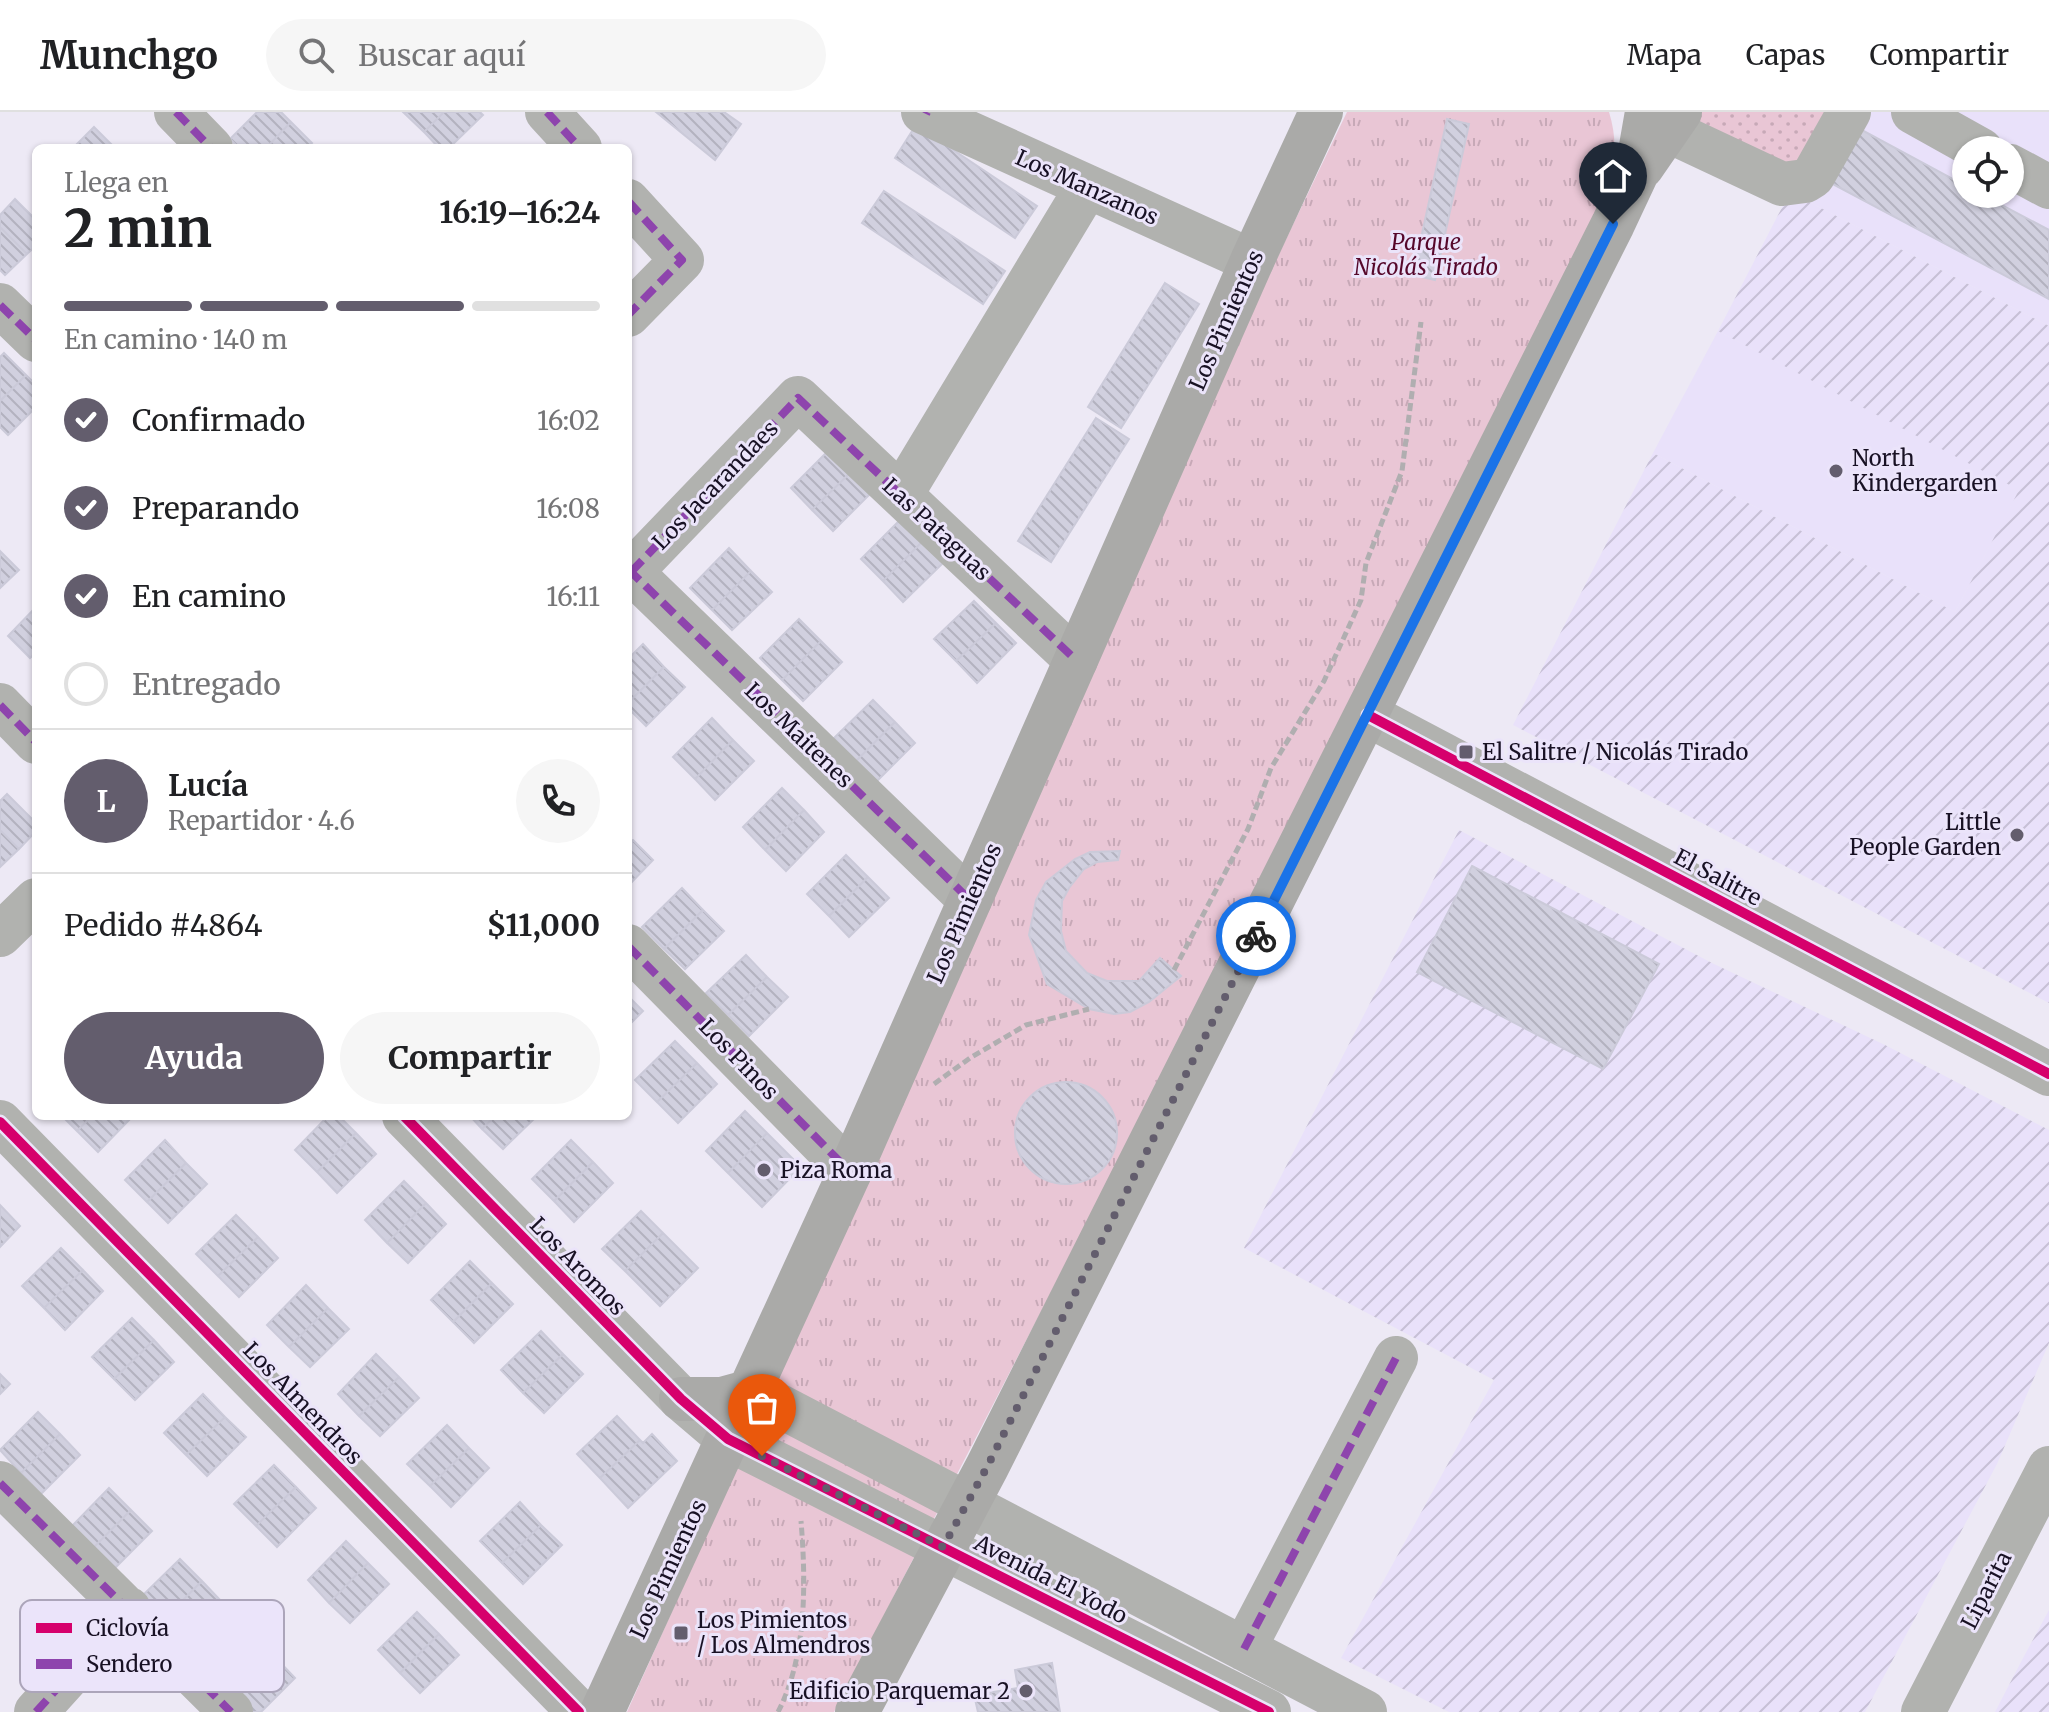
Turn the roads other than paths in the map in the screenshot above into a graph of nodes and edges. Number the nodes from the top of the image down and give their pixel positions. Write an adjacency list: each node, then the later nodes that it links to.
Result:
1 (176, 112): 10 (street)
2 (547, 112): 11 (street)
3 (1321, 112): 17 (main road, Los Pimientos)
4 (1629, 112): 13 (main road)
5 (1849, 112): 8 (street)
6 (1913, 112): 9 (street)
7 (925, 113): 14 (street, Los Manzanos)
8 (1666, 118): 13 (main road)
9 (1956, 136)
10 (207, 144)
11 (576, 144)
12 (2024, 174): 15 (street)
13 (1636, 175): 27 (main road)
14 (1087, 187): 17 (street, Los Manzanos); 22 (street)
15 (2049, 187)
16 (632, 205): 19 (street)
17 (1252, 261): 25 (main road, Los Pimientos)
18 (0, 305): 20 (street)
19 (632, 311)
20 (32, 336)
21 (798, 398): 22 (street, Las Pataguas); 23 (street, Los Jacarandaes)
22 (901, 495): 25 (street, Las Pataguas)
23 (632, 568)
24 (632, 574): 29 (street, Los Maitenes)
25 (1076, 660): 29 (main road, Los Pimientos)
26 (0, 705): 28 (street)
27 (1368, 715): 33 (street, El Salitre); 43 (main road)
28 (32, 738)
29 (970, 900): 36 (main road, Los Pimientos)
30 (32, 904): 31 (street)
31 (0, 935)
32 (632, 950): 36 (street, Los Pinos)
33 (2049, 1074)
34 (408, 1120): 39 (street, Los Aromos)
35 (0, 1122): 51 (street, Los Almendros)
36 (850, 1172): 38 (main road, Los Pimientos)
37 (1396, 1358): 46 (street)
38 (751, 1391): 39 (main road); 40 (main road, Los Pimientos); 43 (street, Avenida El Yodo)
39 (681, 1399): 40 (street, Los Aromos)
40 (728, 1439): 44 (street, Avenida El Yodo); 52 (main road, Los Pimientos)
41 (2049, 1468): 56 (street, Liparita)
42 (0, 1483): 45 (street)
43 (967, 1505): 44 (main road); 46 (street, Avenida El Yodo)
44 (943, 1547): 53 (main road); 54 (street, Avenida El Yodo)
45 (120, 1600)
46 (1244, 1649): 55 (street, Avenida El Yodo)
47 (54, 1692): 49 (street)
48 (211, 1692): 50 (street)
49 (36, 1712)
50 (231, 1712)
51 (579, 1712)
52 (602, 1712)
53 (857, 1712)
54 (1268, 1712)
55 (1365, 1712)
56 (1923, 1712)

